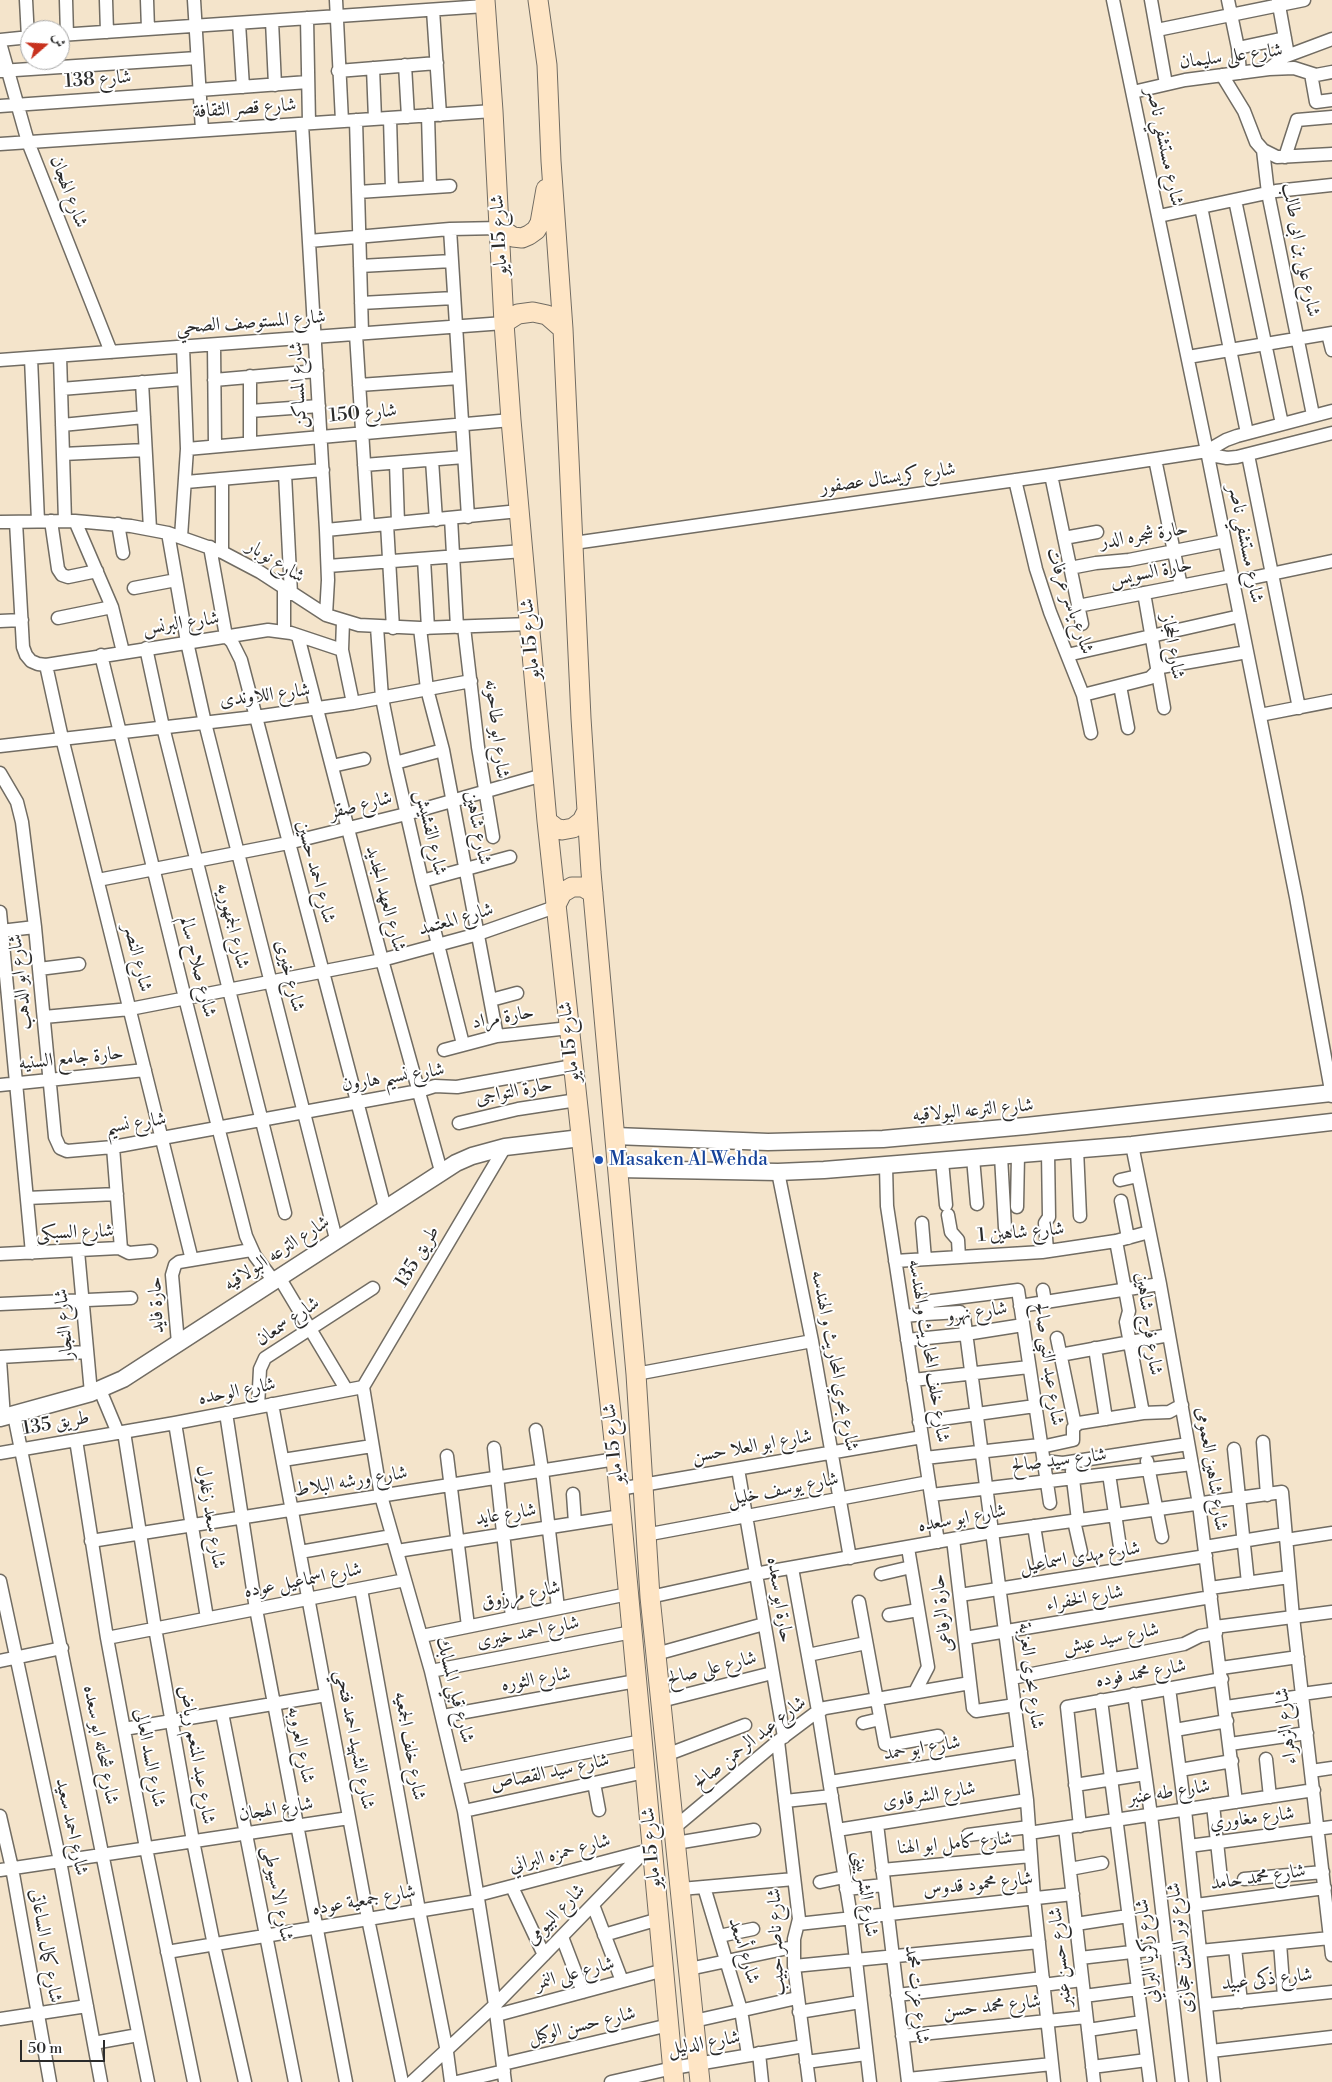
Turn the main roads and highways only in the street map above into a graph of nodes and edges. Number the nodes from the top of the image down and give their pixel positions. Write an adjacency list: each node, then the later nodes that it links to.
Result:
1 (538, 0): 3 (main road, شارع 15 مايو)
2 (485, 3): 4 (main road, شارع 15 مايو)
3 (551, 161): 4 (main road); 6 (main road, شارع 15 مايو)
4 (500, 228): 5 (main road, شارع 15 مايو)
5 (504, 323): 6 (main road); 8 (main road, شارع 15 مايو)
6 (563, 329): 7 (main road, شارع 15 مايو)
7 (587, 811): 8 (main road); 9 (main road, شارع 15 مايو)
8 (547, 821): 10 (main road, شارع 15 مايو)
9 (593, 892): 10 (main road); 12 (main road, شارع 15 مايو)
10 (555, 907): 11 (main road, شارع 15 مايو)
11 (674, 2075)
12 (700, 2082)

